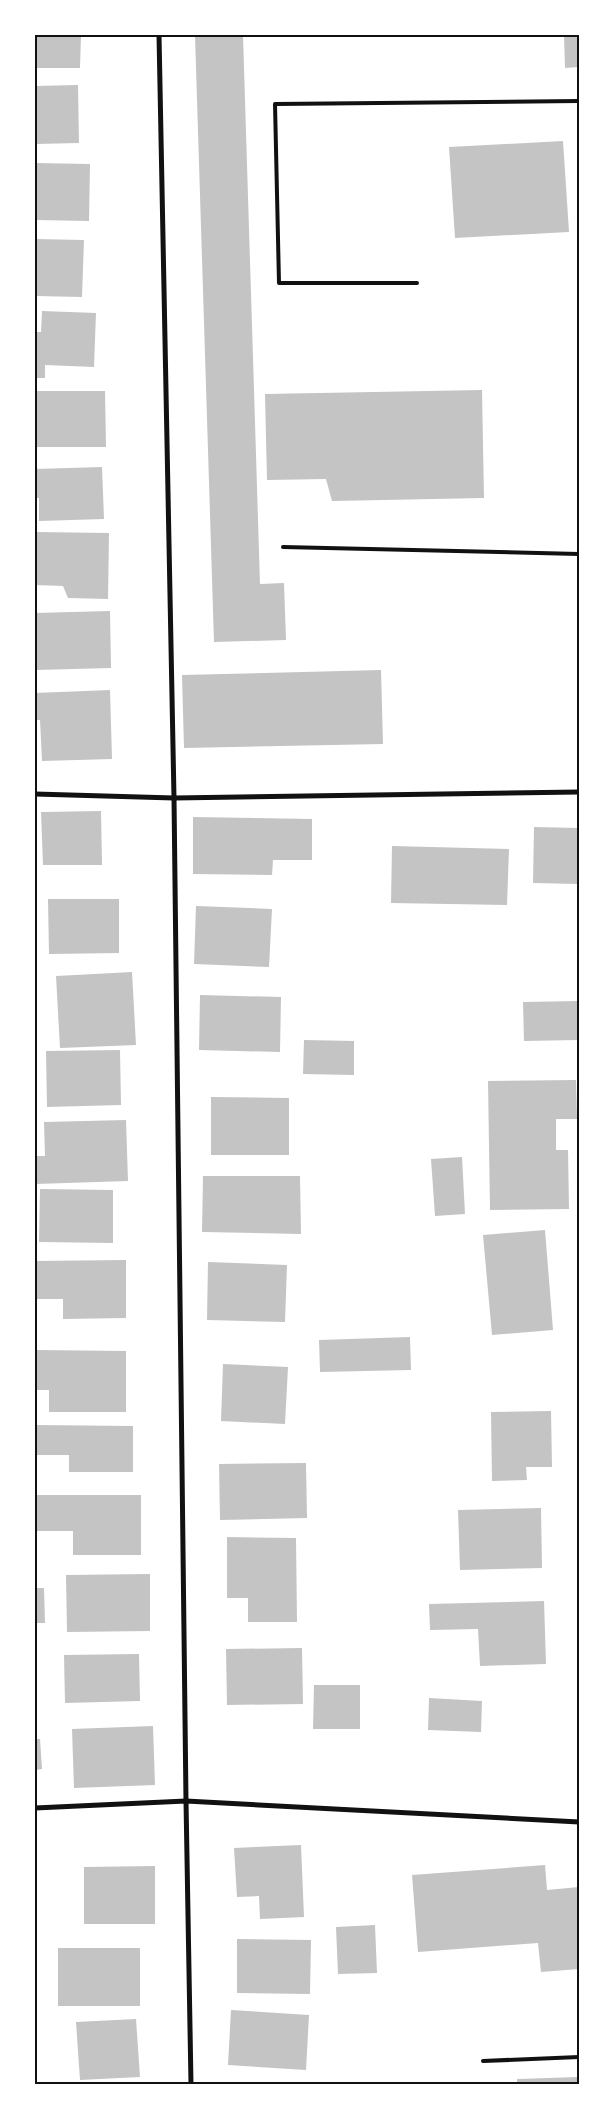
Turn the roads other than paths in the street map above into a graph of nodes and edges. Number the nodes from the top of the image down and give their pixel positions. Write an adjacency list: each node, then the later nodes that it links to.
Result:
1 (159, 35): 8 (street)
2 (579, 101): 3 (lane)
3 (417, 283)
4 (283, 547): 5 (lane)
5 (579, 554)
6 (579, 792): 8 (street)
7 (35, 794): 8 (street)
8 (174, 798): 9 (street)
9 (186, 1801): 10 (street); 11 (street); 14 (street)
10 (35, 1808)
11 (579, 1822)
12 (579, 2058): 13 (lane)
13 (483, 2061)
14 (191, 2084)

